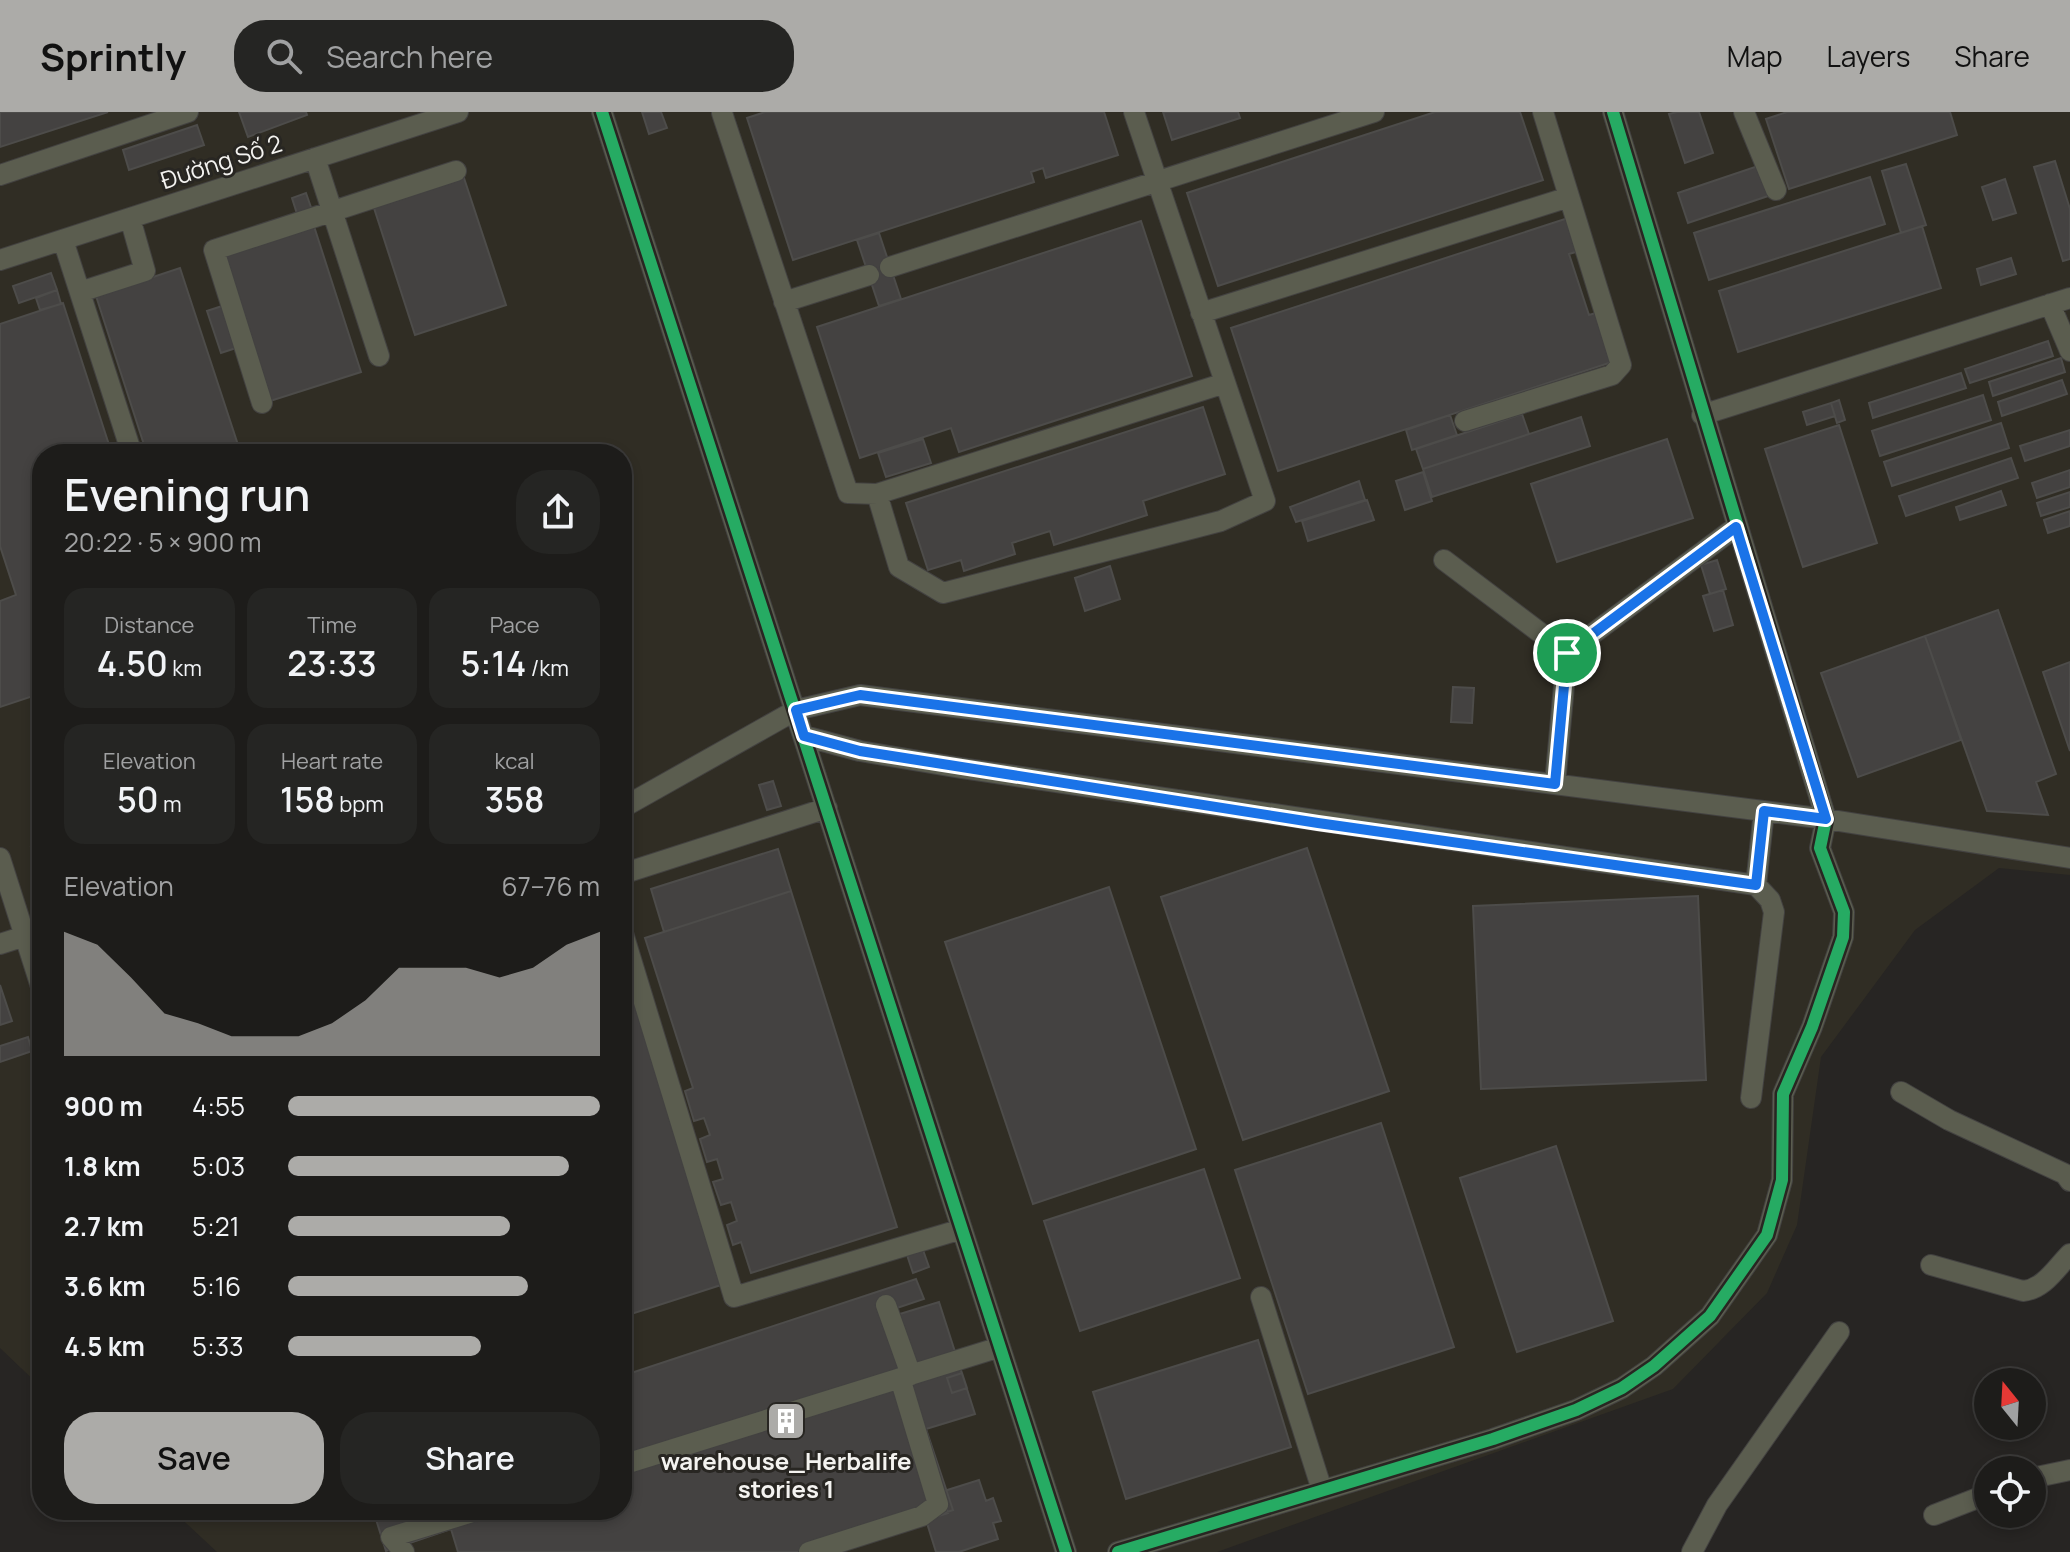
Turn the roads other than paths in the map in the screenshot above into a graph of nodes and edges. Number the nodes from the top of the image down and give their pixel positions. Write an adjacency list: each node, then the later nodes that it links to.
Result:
1 (188, 112): 13 (street)
2 (458, 112): 10 (street, Đường Số 2)
3 (602, 112): 39 (street)
4 (1134, 112): 14 (street)
5 (1374, 112): 14 (street)
6 (1543, 112): 16 (street)
7 (1613, 112): 32 (street)
8 (1744, 112): 15 (street)
9 (722, 113): 25 (street)
10 (421, 118): 11 (street, Đường Số 2)
11 (315, 158): 17 (street); 18 (street, Đường Số 2)
12 (456, 171): 17 (street)
13 (0, 175)
14 (1158, 184): 21 (street); 27 (street)
15 (1776, 190)
16 (1569, 197): 27 (street); 33 (street)
17 (332, 211): 29 (street); 31 (street)
18 (130, 218): 19 (street, Đường Số 2); 23 (street)
19 (63, 240): 20 (street, Đường Số 2); 23 (street)
20 (0, 260)
21 (890, 267)
22 (869, 275): 25 (street)
23 (80, 292): 34 (street)
24 (2070, 298): 26 (street)
25 (784, 302): 35 (street)
26 (2050, 304): 28 (street); 32 (street)
27 (1201, 313): 30 (street)
28 (2070, 351)
29 (379, 356)
30 (1225, 383): 35 (street); 35 (street)
31 (262, 403)
32 (1702, 415): 36 (street)
33 (1465, 421)
34 (129, 444)
35 (877, 494)
36 (1736, 527): 38 (street); 45 (street)
37 (1444, 560): 38 (street)
38 (1567, 653): 41 (street)
39 (796, 710): 40 (street); 41 (street); 42 (street)
40 (804, 736): 43 (street); 49 (street)
41 (1555, 784): 44 (street)
42 (632, 802)
43 (827, 808): 48 (street); 57 (street)
44 (1764, 811): 45 (street); 49 (street)
45 (1826, 819): 47 (street); 68 (street)
46 (0, 858): 50 (street)
47 (2070, 858)
48 (632, 871)
49 (1756, 885): 55 (street)
50 (25, 936): 51 (street); 52 (street)
51 (0, 944)
52 (32, 958)
53 (632, 963): 57 (street)
54 (1901, 1092): 56 (street)
55 (1751, 1098)
56 (2068, 1175)
57 (962, 1229): 63 (street)
58 (2070, 1254): 59 (street)
59 (1931, 1265)
60 (1261, 1297): 68 (street)
61 (886, 1305): 64 (street)
62 (1839, 1332): 76 (street)
63 (1000, 1347): 64 (street); 74 (street)
64 (905, 1377): 65 (street); 73 (street)
65 (632, 1462)
66 (2070, 1470): 67 (street)
67 (2046, 1475)
68 (1322, 1490): 75 (street)
69 (1974, 1499): 70 (street)
70 (1934, 1515)
71 (446, 1520): 72 (street)
72 (404, 1552)
73 (809, 1552)
74 (1066, 1552)
75 (1118, 1552)
76 (1692, 1552)

